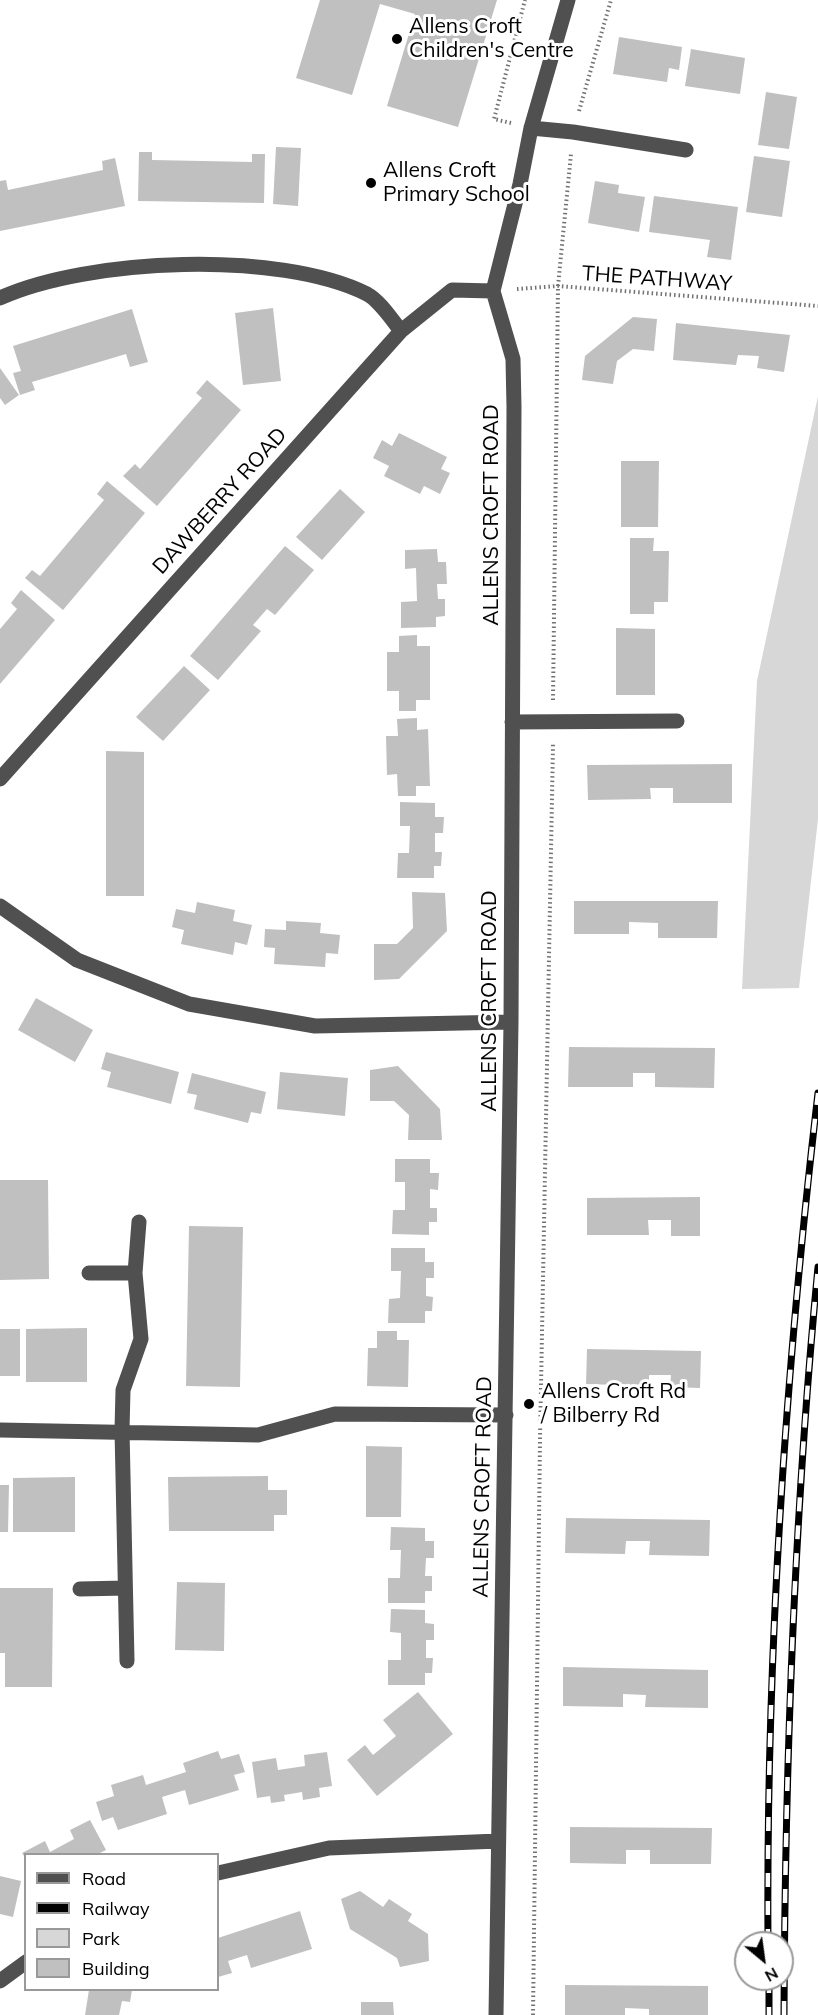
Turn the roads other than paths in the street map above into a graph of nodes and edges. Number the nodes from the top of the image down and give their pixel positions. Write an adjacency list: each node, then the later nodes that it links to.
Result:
1 (568, 0): 2 (street, ALLENS CROFT ROAD)
2 (531, 128): 3 (street); 4 (street, ALLENS CROFT ROAD)
3 (686, 150)
4 (493, 291): 6 (street, DAWBERRY ROAD); 8 (street, ALLENS CROFT ROAD)
5 (0, 298): 6 (street)
6 (401, 331): 9 (street, DAWBERRY ROAD)
7 (677, 720): 8 (street)
8 (513, 722): 11 (street, ALLENS CROFT ROAD)
9 (0, 780)
10 (0, 906): 11 (street)
11 (511, 1022): 15 (street, ALLENS CROFT ROAD)
12 (139, 1222): 13 (street)
13 (135, 1273): 14 (street); 17 (street)
14 (89, 1274)
15 (506, 1415): 17 (street); 21 (street, ALLENS CROFT ROAD)
16 (0, 1430): 17 (street)
17 (122, 1430): 18 (street)
18 (125, 1588): 19 (street); 20 (street)
19 (80, 1589)
20 (127, 1661)
21 (498, 1841): 22 (street); 25 (street, ALLENS CROFT ROAD)
22 (219, 1873)
23 (24, 1963): 24 (street)
24 (0, 1981)
25 (496, 2015)

